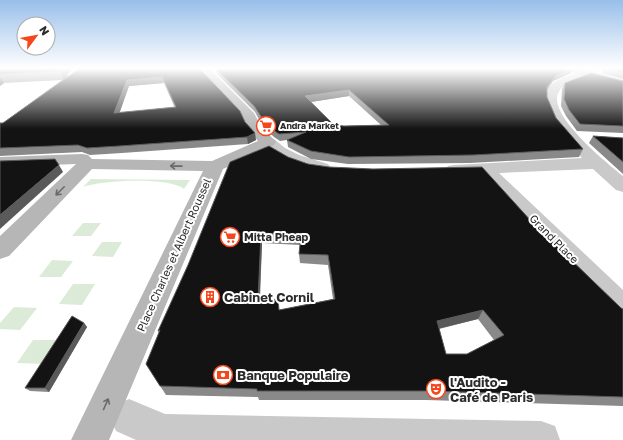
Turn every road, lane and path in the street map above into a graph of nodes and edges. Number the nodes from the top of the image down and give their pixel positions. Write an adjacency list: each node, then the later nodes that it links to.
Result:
1 (225, 89): 5 (main road)
2 (554, 89): 3 (street)
3 (571, 136): 4 (street); 6 (street)
4 (589, 137)
5 (268, 142): 9 (main road); 11 (street)
6 (595, 160): 10 (street); 13 (street)
7 (0, 162): 8 (main road, Place Charles et Albert Roussel)
8 (87, 164): 9 (main road, Place Charles et Albert Roussel, one-way to 8); 14 (main road, one-way to 14)
9 (214, 166): 17 (main road, Place Charles et Albert Roussel, one-way to 9)
10 (480, 169): 12 (street); 15 (street, Grand Place)
11 (336, 170)
12 (438, 170)
13 (623, 186)
14 (0, 250)
15 (623, 308)
16 (129, 418): 18 (street)
17 (90, 440)
18 (540, 440)

